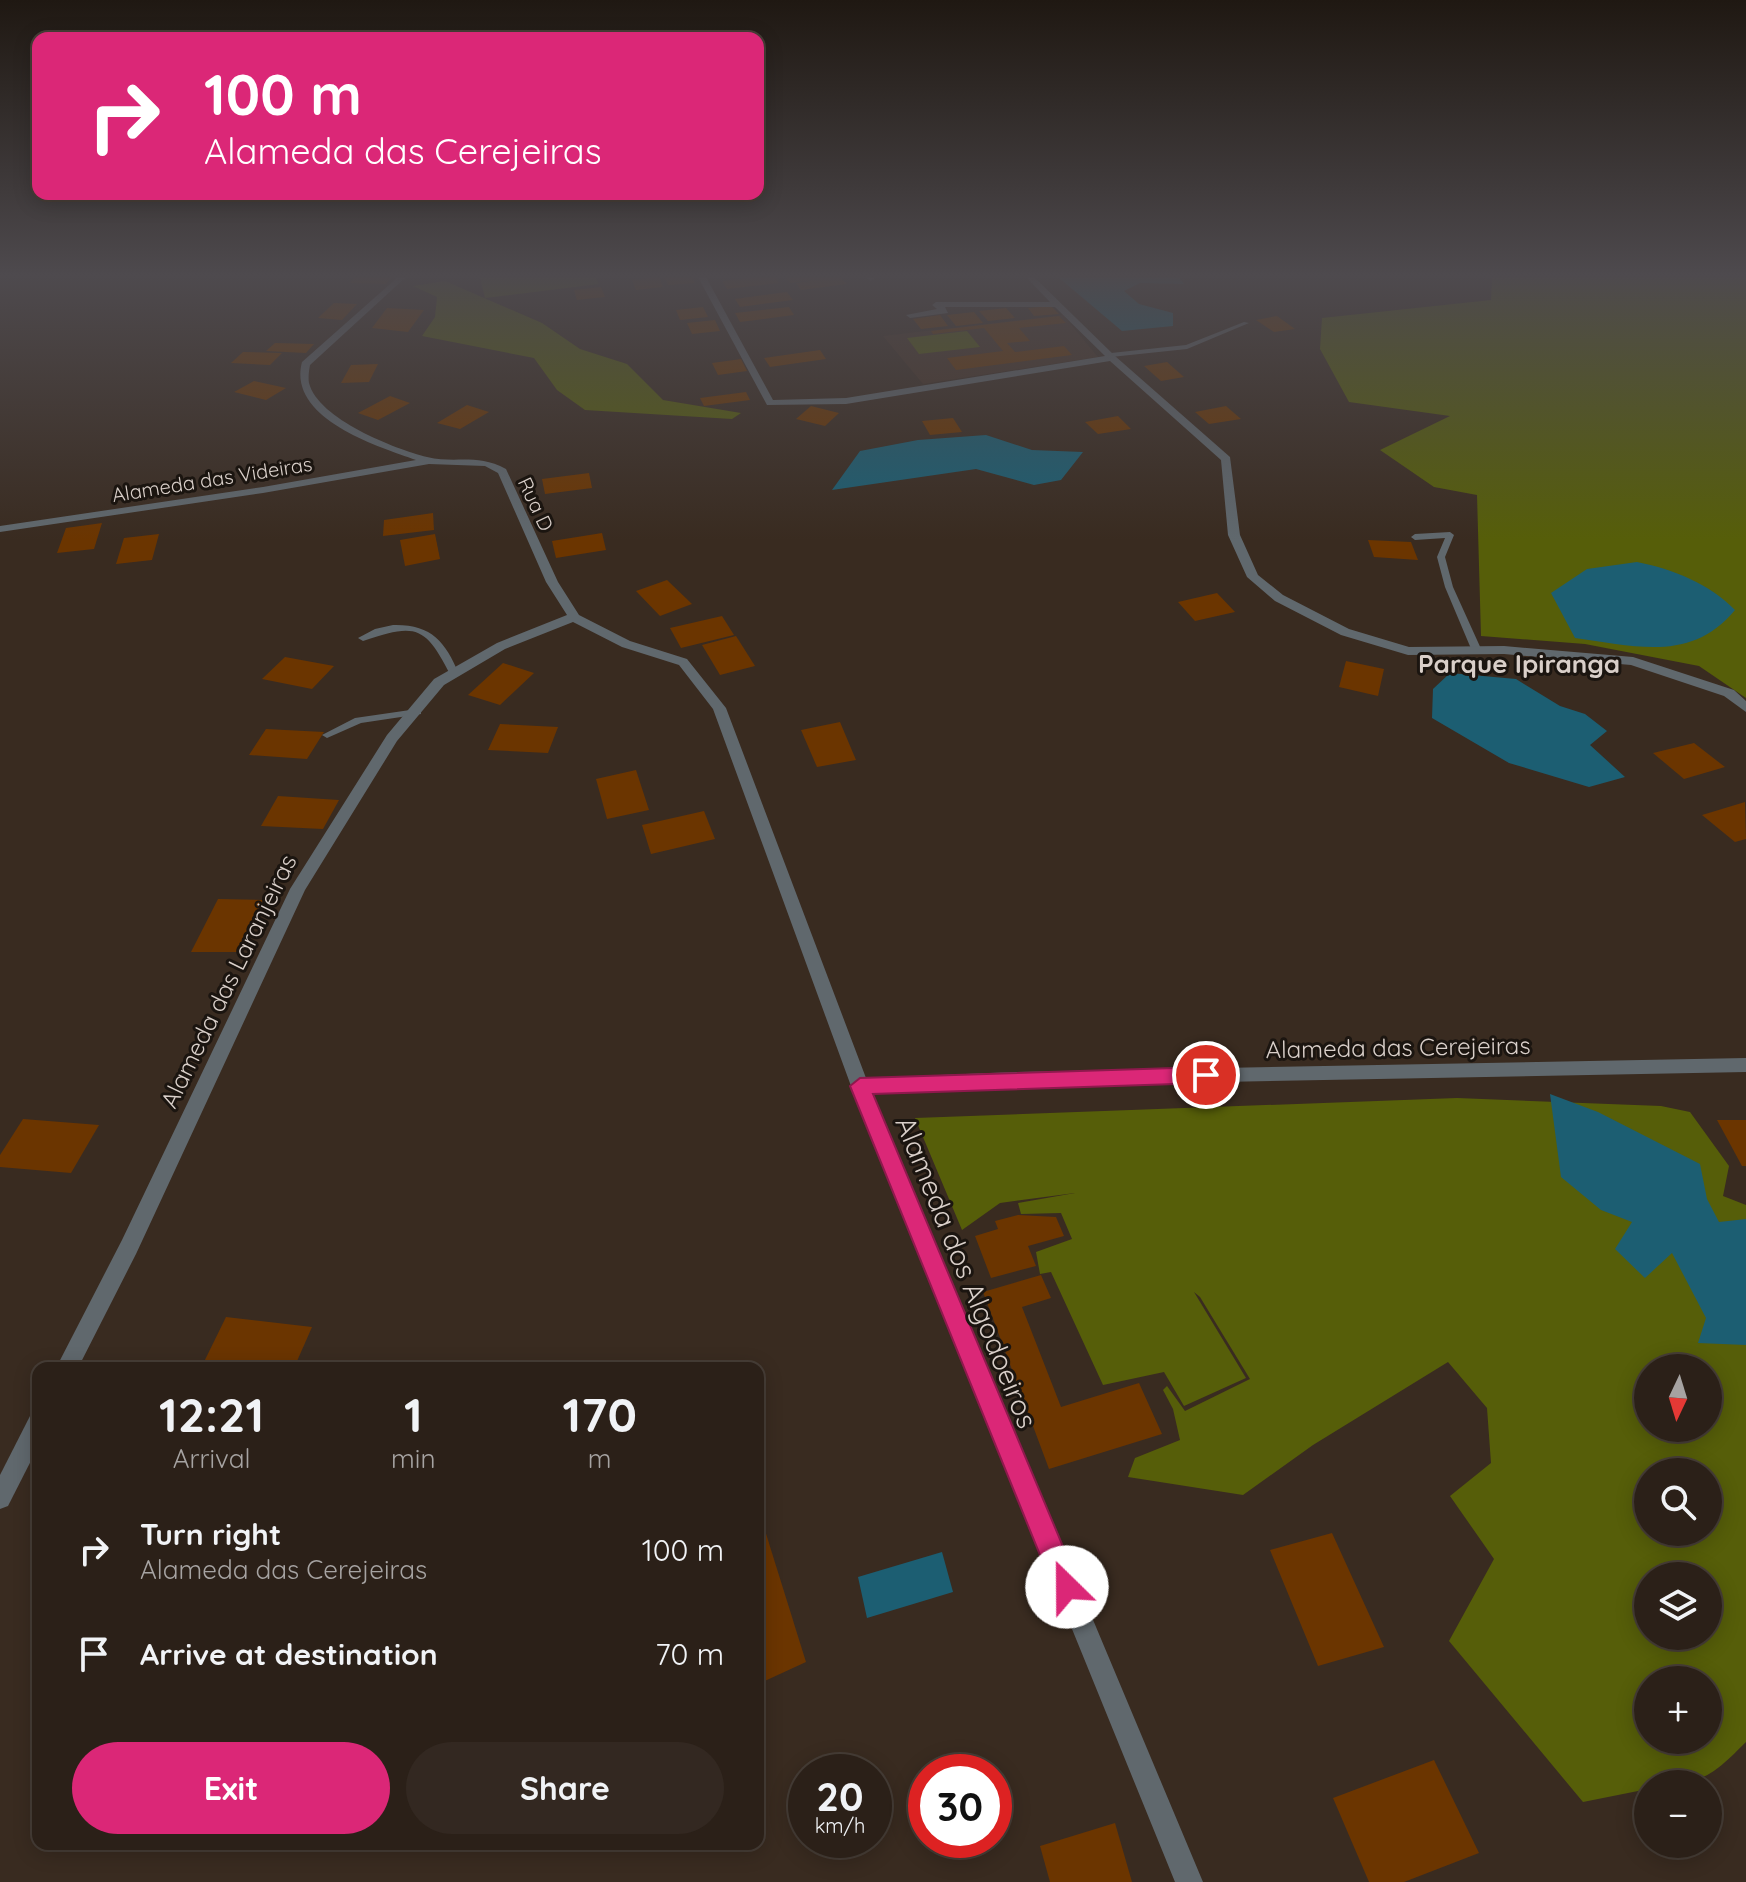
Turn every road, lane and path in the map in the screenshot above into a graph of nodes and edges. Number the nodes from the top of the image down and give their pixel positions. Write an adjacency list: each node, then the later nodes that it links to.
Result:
1 (305, 365): 5 (street)
2 (747, 365): 3 (street)
3 (1065, 365)
4 (1121, 365): 10 (street)
5 (429, 461): 6 (street, Alameda das Videiras); 8 (street, Rua D)
6 (0, 529)
7 (1415, 537): 10 (lane)
8 (574, 617): 11 (street, Alameda das Laranjeiras); 16 (street, Alameda dos Algodoeiros)
9 (363, 638): 11 (lane)
10 (1477, 651): 12 (street)
11 (454, 674): 13 (street, Alameda das Laranjeiras)
12 (1746, 708)
13 (417, 712): 14 (lane); 17 (street, Alameda das Laranjeiras)
14 (327, 735)
15 (1746, 1065): 16 (street, Alameda das Cerejeiras)
16 (860, 1086): 20 (street, Alameda dos Algodoeiros)
17 (70, 1362)
18 (32, 1436): 19 (street)
19 (0, 1498)
20 (1189, 1882)

